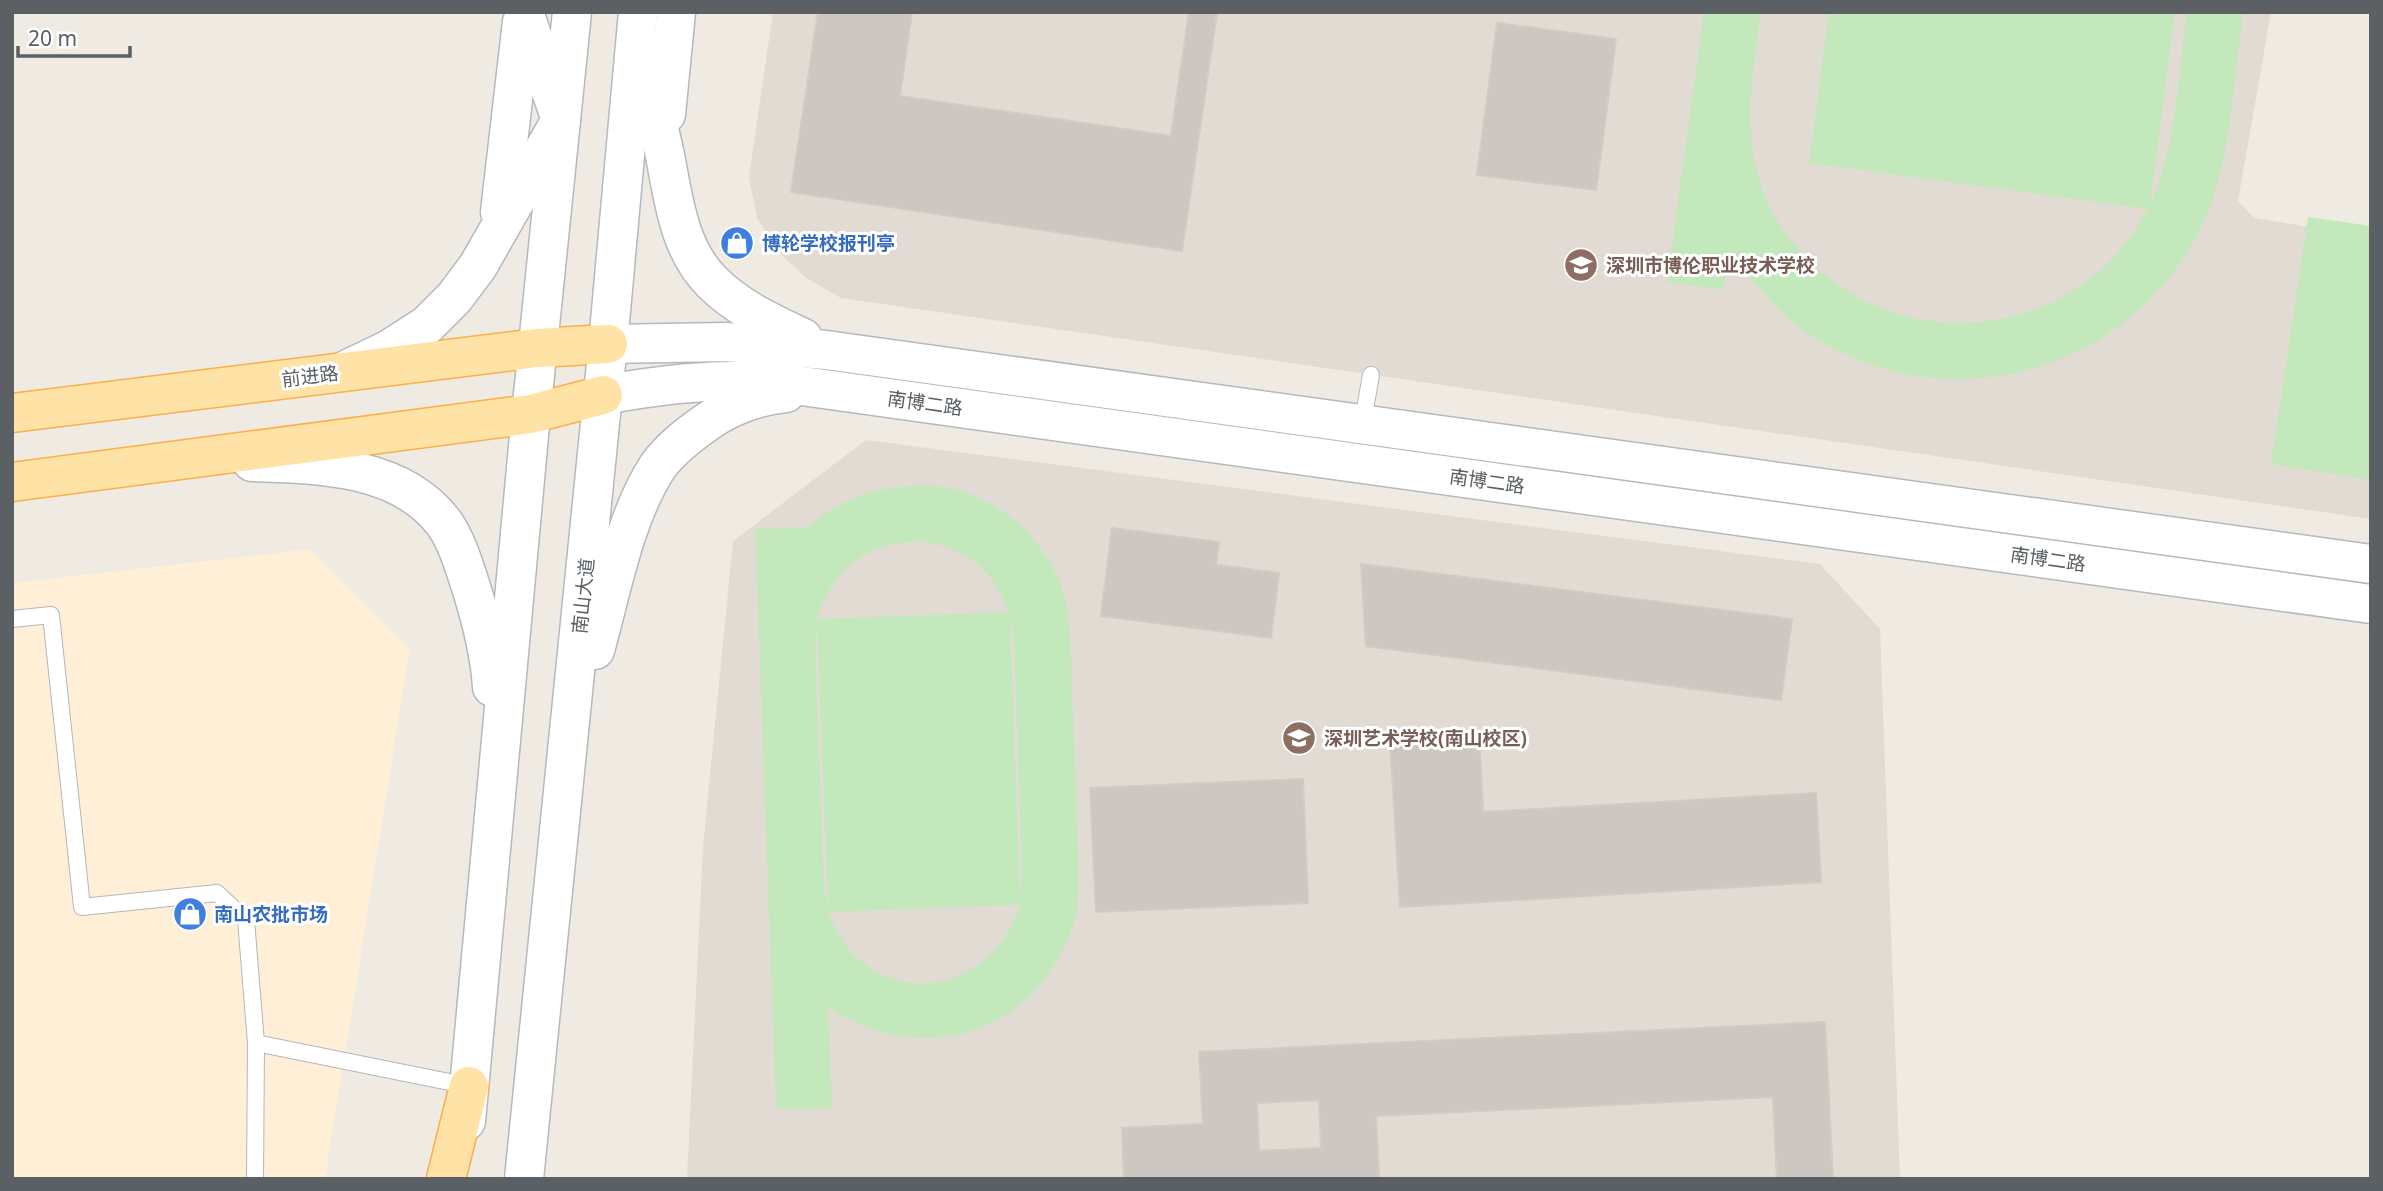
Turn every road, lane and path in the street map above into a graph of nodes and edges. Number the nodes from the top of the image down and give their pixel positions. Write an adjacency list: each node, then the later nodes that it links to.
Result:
1 (523, 12): 5 (main road); 8 (main road)
2 (572, 12): 5 (main road)
3 (676, 12): 6 (main road)
4 (637, 23): 6 (main road); 7 (main road, 南山大道)
5 (561, 120): 8 (main road); 10 (main road)
6 (663, 149): 7 (main road); 11 (main road)
7 (618, 234): 9 (main road, 南山大道)
8 (493, 238): 12 (main road)
9 (608, 344): 10 (main road, 前进路); 11 (main road, 南博二路); 15 (main road, 南山大道)
10 (537, 348): 12 (main road, 前进路); 17 (main road)
11 (827, 350): 18 (main road, 南博二路)
12 (341, 372): 16 (main road, 前进路)
13 (1371, 375): 18 (lane)
14 (827, 389): 15 (main road, 南博二路); 18 (main road, 南博二路); 24 (main road)
15 (603, 395): 17 (main road); 24 (main road, 南山大道)
16 (12, 413)
17 (531, 414): 19 (main road); 25 (main road)
18 (1360, 444): 21 (main road, 南博二路); 22 (main road, 南博二路)
19 (177, 461): 20 (main road); 25 (main road)
20 (12, 482)
21 (2371, 564)
22 (2371, 604)
23 (12, 619): 26 (lane)
24 (567, 753): 31 (main road, 南山大道)
25 (498, 762): 27 (main road)
26 (256, 1043): 27 (lane); 28 (lane)
27 (468, 1086): 29 (main road); 30 (main road)
28 (255, 1179)
29 (446, 1179)
30 (461, 1179)
31 (524, 1179)

